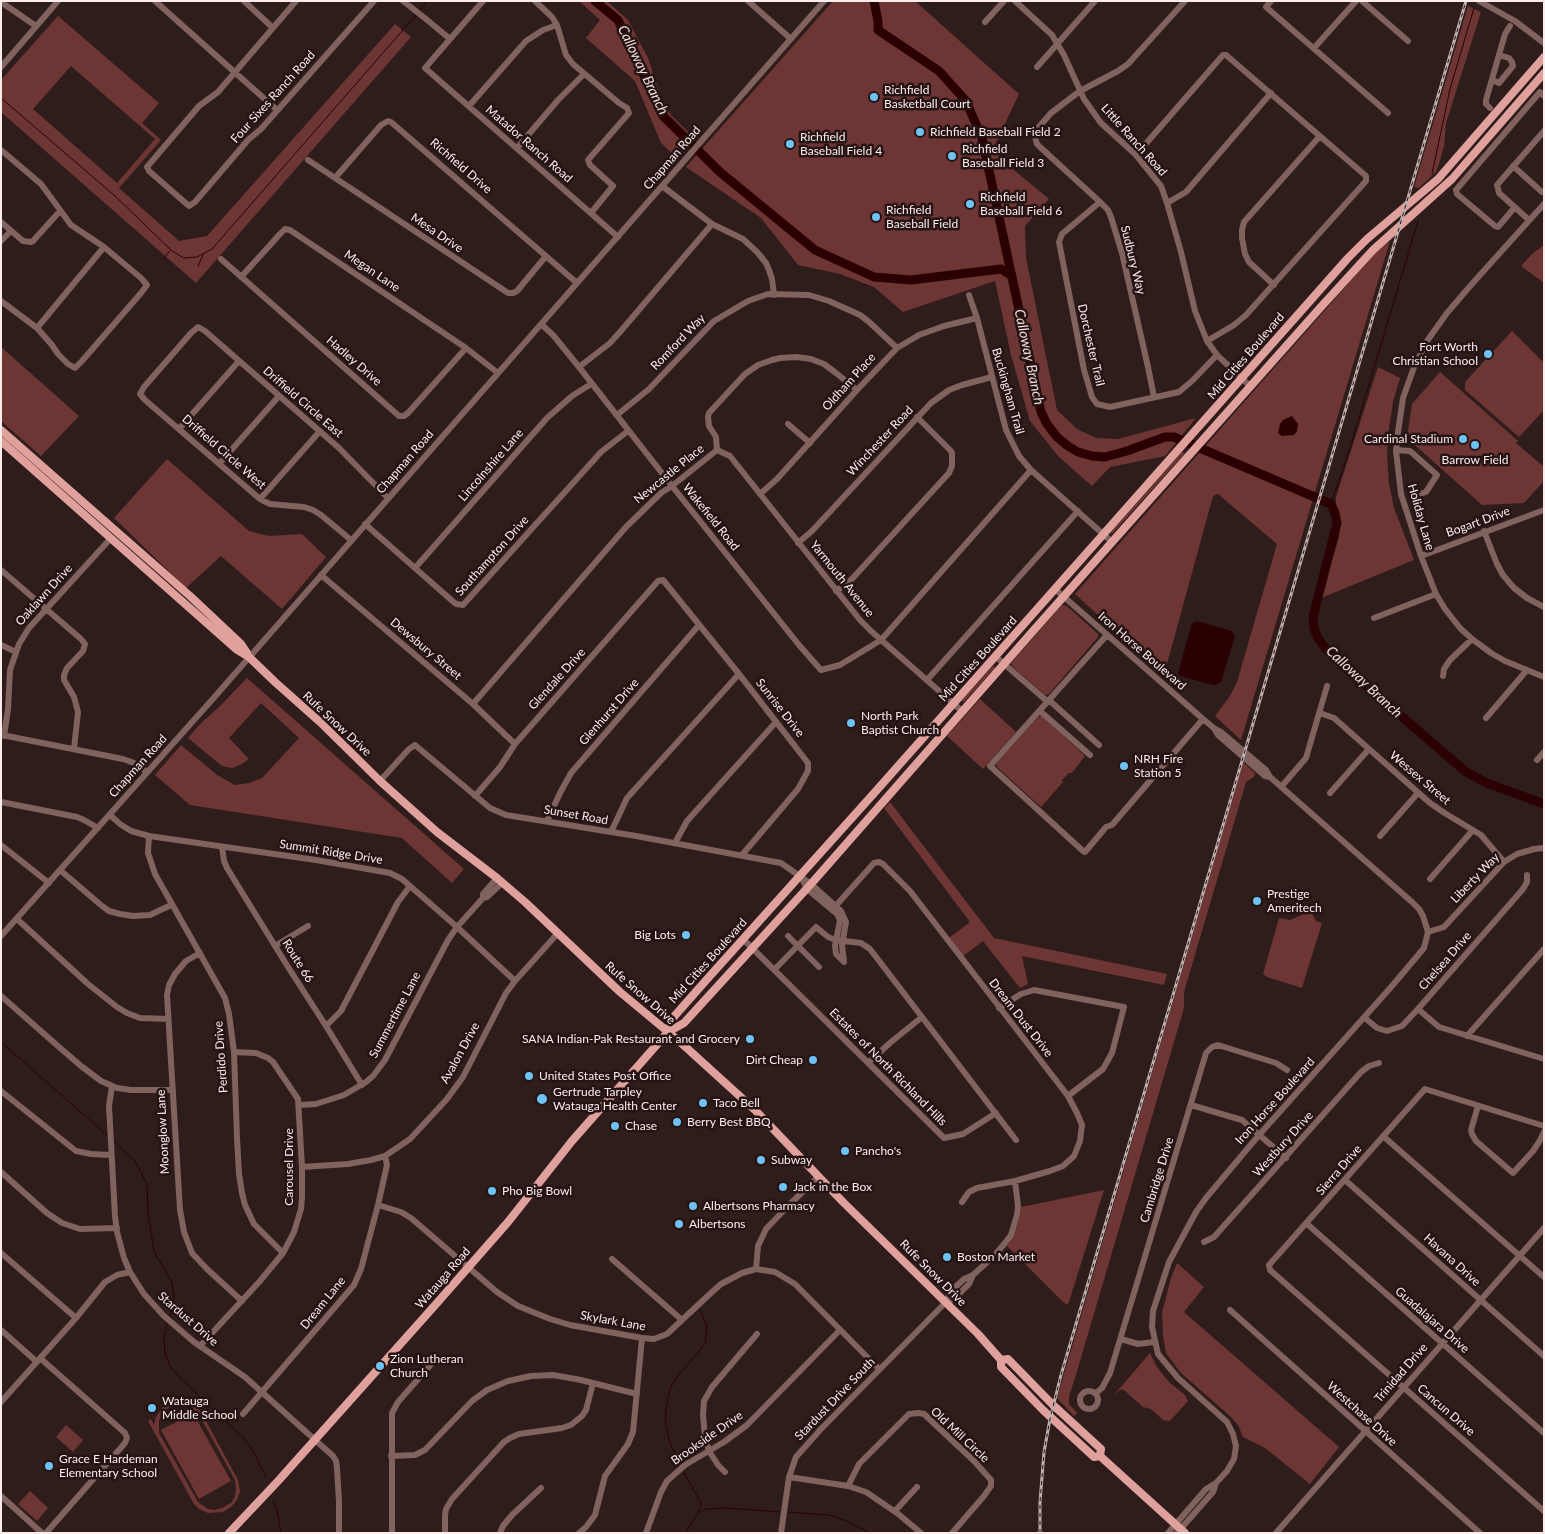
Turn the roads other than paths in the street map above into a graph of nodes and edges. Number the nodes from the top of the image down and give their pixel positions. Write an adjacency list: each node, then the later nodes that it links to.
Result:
1 (58, 1): 22 (street)
2 (155, 1): 35 (street)
3 (244, 1): 24 (street)
4 (296, 1): 24 (street)
5 (374, 1): 45 (street, Four Sixes Ranch Road)
6 (403, 1): 25 (street)
7 (482, 1): 25 (street)
8 (534, 1): 21 (street)
9 (748, 1): 26 (street)
10 (824, 1): 26 (street, Chapman Road)
11 (1004, 1): 20 (street)
12 (1015, 1): 29 (street, Little Ranch Road)
13 (1095, 1): 29 (street)
14 (1185, 1): 39 (street)
15 (1356, 1): 30 (street)
16 (1362, 1): 27 (street)
17 (1479, 1): 28 (street)
18 (1, 2): 22 (street)
19 (1268, 4): 30 (street)
20 (986, 22)
21 (557, 25): 37 (street); 43 (street)
22 (36, 26): 33 (street)
23 (1510, 26): 31 (street)
24 (273, 28): 35 (street)
25 (450, 39): 43 (street, Matador Ranch Road)
26 (791, 39): 56 (street, Chapman Road)
27 (1408, 41)
28 (1544, 43)
29 (1058, 44): 34 (street); 39 (street, Little Ranch Road)
30 (1314, 48): 47 (street)
31 (1499, 54): 38 (street); 38 (street)
32 (1544, 57): 42 (main road, Mid Cities Boulevard)
33 (1, 67)
34 (1037, 67)
35 (235, 72): 45 (street); 45 (street, Four Sixes Ranch Road)
36 (1544, 73): 46 (main road, Mid Cities Boulevard)
37 (584, 74): 50 (street); 63 (street)
38 (1492, 80): 44 (street)
39 (1080, 90): 52 (street, Little Ranch Road); 58 (street, Sudbury Way)
40 (1542, 92): 61 (street)
41 (1271, 93): 49 (street); 52 (street); 59 (street)
42 (1502, 105): 46 (main road); 90 (main road, Mid Cities Boulevard)
43 (469, 106): 50 (street, Matador Ranch Road)
44 (1490, 108)
45 (277, 110)
46 (1510, 112): 92 (main road, Mid Cities Boulevard)
47 (1388, 113)
48 (1544, 131): 54 (street)
49 (1320, 136): 75 (street); 75 (street)
50 (516, 148): 63 (street, Matador Ranch Road)
51 (1, 150): 62 (street)
52 (1136, 155): 59 (street, Little Ranch Road)
53 (308, 160): 55 (street, Mesa Drive)
54 (1513, 166): 57 (street); 61 (street)
55 (334, 178): 71 (street, Mesa Drive); 71 (street, Richfield Drive)
56 (662, 186): 66 (street); 68 (street, Chapman Road)
57 (1542, 192)
58 (1100, 202): 96 (street, Sudbury Way); 96 (street, Dorchester Trail)
59 (1168, 203): 82 (street, Little Ranch Road)
60 (1544, 204): 64 (street, Holiday Lane)
61 (1515, 207): 64 (street)
62 (60, 211): 67 (street); 70 (street)
63 (591, 213): 68 (street, Matador Ranch Road)
64 (1529, 220): 107 (street, Holiday Lane)
65 (1, 222): 67 (street)
66 (712, 224): 76 (street); 87 (street)
67 (11, 230): 69 (street)
68 (618, 237): 74 (street, Chapman Road)
69 (1, 241)
70 (104, 247): 81 (street); 81 (street)
71 (546, 256): 74 (street, Richfield Drive)
72 (221, 259): 73 (street, Hadley Drive)
73 (241, 277): 83 (street, Megan Lane); 83 (street, Hadley Drive)
74 (577, 283): 80 (street, Chapman Road)
75 (1274, 285): 82 (street)
76 (774, 295): 84 (street, Romford Way); 97 (street, Romford Way)
77 (969, 295): 79 (street, Buckingham Trail)
78 (1, 301): 81 (street)
79 (976, 318): 84 (street, Oldham Place); 89 (street, Buckingham Trail)
80 (541, 324): 87 (street, Wakefield Road); 88 (street, Chapman Road)
81 (37, 328)
82 (1207, 341): 85 (street, Little Ranch Road)
83 (466, 348): 88 (street, Megan Lane)
84 (897, 348): 93 (street, Oldham Place)
85 (1217, 355): 90 (street, Little Ranch Road); 96 (street, Dorchester Trail)
86 (239, 361): 94 (street, Driffield Circle East); 95 (street, Driffield Circle East); 100 (street)
87 (579, 367): 91 (street, Wakefield Road)
88 (498, 373): 113 (street, Chapman Road)
89 (992, 377): 98 (street, Winchester Road); 109 (street, Buckingham Trail)
90 (1241, 378): 92 (street, Little Ranch Road); 119 (main road, Mid Cities Boulevard)
91 (591, 384): 97 (street, Wakefield Road); 125 (street, Lincolnshire Lane)
92 (1250, 386): 122 (main road, Mid Cities Boulevard)
93 (857, 390): 105 (street, Oldham Place); 106 (street, Newcastle Place)
94 (140, 394): 100 (street, Driffield Circle West)
95 (279, 396): 103 (street, Driffield Circle East); 108 (street)
96 (1154, 397)
97 (617, 415): 102 (street, Wakefield Road)
98 (917, 417): 123 (street, Winchester Road); 130 (street)
99 (788, 424): 105 (street)
100 (179, 429): 108 (street, Driffield Circle West)
101 (1, 430): 143 (main road, Rufe Snow Drive)
102 (628, 430): 110 (street, Wakefield Road); 125 (street, Southampton Drive)
103 (320, 431): 113 (street, Driffield Circle East); 114 (street)
104 (1, 441): 120 (main road, Rufe Snow Drive)
105 (810, 443): 111 (street, Oldham Place)
106 (717, 450): 110 (street, Newcastle Place); 111 (street, Yarmouth Avenue)
107 (1396, 450): 112 (street); 124 (street, Holiday Lane)
108 (219, 464): 114 (street, Driffield Circle West)
109 (1031, 470): 115 (street, Buckingham Trail); 138 (street)
110 (672, 486): 138 (street, Wakefield Road); 153 (street, Newcastle Place)
111 (760, 494): 123 (street, Yarmouth Avenue)
112 (1417, 495)
113 (388, 498): 117 (street, Chapman Road)
114 (260, 499): 121 (street, Driffield Circle West)
115 (1078, 511): 119 (street, Buckingham Trail); 149 (street)
116 (1543, 511): 118 (street, Bogart Drive)
117 (365, 524): 121 (street, Chapman Road); 125 (street, Southampton Drive)
118 (1484, 531): 124 (street, Bogart Drive); 133 (street)
119 (1103, 534): 122 (street, Buckingham Trail); 129 (main road, Mid Cities Boulevard)
120 (111, 538): 134 (street, Oaklawn Drive); 143 (main road, Rufe Snow Drive)
121 (350, 540): 127 (street, Chapman Road)
122 (1112, 542): 132 (main road, Mid Cities Boulevard)
123 (798, 543): 130 (street, Yarmouth Avenue)
124 (1420, 556): 131 (street, Holiday Lane)
125 (415, 568)
126 (1, 570): 134 (street)
127 (321, 575): 143 (street, Chapman Road); 153 (street, Dewsbury Street)
128 (660, 580): 136 (street, Sunrise Drive); 161 (street, Glendale Drive)
129 (1055, 589): 132 (street, Iron Horse Boulevard); 142 (main road, Mid Cities Boulevard)
130 (836, 591): 138 (street, Yarmouth Avenue)
131 (1436, 594): 135 (street); 139 (street, Holiday Lane)
132 (1064, 597): 137 (street, Iron Horse Boulevard); 144 (main road, Mid Cities Boulevard)
133 (1544, 607)
134 (46, 609): 141 (street, Oaklawn Drive); 163 (street)
135 (1374, 618)
136 (699, 625): 146 (street, Sunrise Drive); 178 (street, Glenhurst Drive)
137 (1107, 635): 151 (street); 158 (street, Iron Horse Boulevard)
138 (881, 640): 149 (street, Yarmouth Avenue)
139 (1472, 640): 145 (street, Holiday Lane); 147 (street)
140 (1, 645): 141 (street)
141 (16, 652): 160 (street, Oaklawn Drive)
142 (995, 656): 144 (street); 152 (main road, Mid Cities Boulevard)
143 (249, 657): 168 (street, Chapman Road); 171 (main road, Rufe Snow Drive)
144 (1004, 664): 151 (street); 155 (main road, Mid Cities Boulevard)
145 (1527, 670): 148 (street, Holiday Lane); 157 (street)
146 (739, 674): 159 (street, Sunrise Drive); 181 (street)
147 (1443, 676)
148 (1544, 676)
149 (927, 680): 152 (street, Yarmouth Avenue)
150 (1327, 686): 156 (street)
151 (1049, 701): 154 (street); 162 (street)
152 (953, 703): 155 (street, Yarmouth Avenue); 169 (main road, Mid Cities Boulevard)
153 (473, 704): 161 (street, Dewsbury Street)
154 (1040, 711): 158 (street); 166 (street)
155 (963, 712): 170 (main road, Mid Cities Boulevard)
156 (1320, 713): 164 (street, Wessex Street); 172 (street)
157 (1486, 718)
158 (1203, 719): 172 (street, Iron Horse Boulevard)
159 (776, 722): 184 (street); 188 (street, Sunrise Drive)
160 (3, 736): 163 (street)
161 (514, 744): 175 (street, Glendale Drive)
162 (1099, 745)
163 (74, 749): 168 (street)
164 (1369, 749): 173 (street); 174 (street, Wessex Street)
165 (1544, 752): 167 (street)
166 (1090, 755)
167 (1537, 760)
168 (147, 772): 177 (street, Chapman Road)
169 (893, 772): 170 (main road); 192 (main road, Mid Cities Boulevard)
170 (903, 780): 197 (main road, Mid Cities Boulevard)
171 (380, 781): 175 (street, Sunset Road); 194 (main road, Rufe Snow Drive)
172 (1281, 787): 203 (street, Iron Horse Boulevard)
173 (1330, 793)
174 (1418, 793): 180 (street, Wessex Street); 183 (street)
175 (475, 796): 178 (street, Sunset Road)
176 (1, 802): 179 (street)
177 (110, 815): 179 (street, Chapman Road); 182 (street, Summit Ridge Drive)
178 (547, 821): 181 (street, Sunset Road)
179 (98, 828): 190 (street, Chapman Road)
180 (1473, 830): 189 (street, Wessex Street); 193 (street)
181 (610, 832): 184 (street, Sunset Road)
182 (149, 836): 186 (street, Summit Ridge Drive); 198 (street, Perdido Drive)
183 (1380, 836)
184 (675, 843): 188 (street, Sunset Road)
185 (1, 845): 195 (street)
186 (222, 846): 196 (street, Summit Ridge Drive); 209 (street, Route 66)
187 (1544, 848): 189 (street, Liberty Way)
188 (742, 855): 192 (street, Sunset Road)
189 (1504, 862): 203 (street, Liberty Way)
190 (60, 870): 195 (street, Chapman Road); 198 (street)
191 (1527, 875): 219 (street, Chelsea Drive)
192 (800, 876): 197 (street); 207 (main road, Mid Cities Boulevard)
193 (1430, 879)
194 (500, 881): 202 (street, Summertime Lane); 204 (main road, Rufe Snow Drive)
195 (49, 882): 200 (street, Chapman Road)
196 (410, 886): 202 (street, Summit Ridge Drive); 223 (street)
197 (809, 887): 199 (street); 212 (main road, Mid Cities Boulevard)
198 (171, 905): 213 (street, Perdido Drive)
199 (834, 908): 208 (street); 218 (street, Dream Dust Drive)
200 (17, 919): 205 (street, Chapman Road); 222 (street)
201 (308, 926): 209 (street)
202 (457, 927): 216 (street, Summit Ridge Drive); 231 (street, Summertime Lane)
203 (1428, 932): 221 (street, Iron Horse Boulevard)
204 (558, 933): 216 (street, Avalon Drive); 224 (main road, Rufe Snow Drive)
205 (1, 936)
206 (788, 936): 210 (street)
207 (743, 939): 212 (street, Estates of North Richland Hills); 224 (main road, Mid Cities Boulevard)
208 (840, 940): 210 (street); 220 (street)
209 (275, 946): 223 (street, Route 66)
210 (798, 946): 214 (street); 215 (street)
211 (1544, 950): 225 (street)
212 (755, 951): 215 (street, Estates of North Richland Hills); 224 (main road, Mid Cities Boulevard)
213 (200, 953): 222 (street, Moonglow Lane); 226 (street, Perdido Drive)
214 (819, 967)
215 (774, 970): 228 (street, Estates of North Richland Hills)
216 (515, 981): 246 (street, Avalon Drive)
217 (1, 996): 232 (street)
218 (1000, 1008): 235 (street, Dream Dust Drive); 235 (street)
219 (1418, 1010): 221 (street, Chelsea Drive); 225 (street)
220 (922, 1017): 228 (street); 239 (street)
221 (1365, 1018): 242 (street, Iron Horse Boulevard)
222 (168, 1019): 234 (street, Moonglow Lane)
223 (326, 1026): 231 (street, Route 66)
224 (668, 1032): 250 (main road, Rufe Snow Drive); 264 (main road, Watauga Road)
225 (1467, 1036): 227 (street)
226 (234, 1052): 236 (street, Carousel Drive); 260 (street, Perdido Drive)
227 (1544, 1059)
228 (868, 1063): 239 (street, Estates of North Richland Hills)
229 (1379, 1063): 247 (street, Westbury Drive)
230 (1287, 1070): 237 (street, Cambridge Drive)
231 (362, 1085): 236 (street, Summertime Lane)
232 (112, 1086): 234 (street); 245 (street, Stardust Drive)
233 (1, 1090): 245 (street)
234 (173, 1090): 269 (street, Moonglow Lane)
235 (1068, 1096): 252 (street, Dream Dust Drive)
236 (299, 1105): 248 (street, Carousel Drive)
237 (1191, 1105): 242 (street); 278 (street, Cambridge Drive)
238 (1478, 1106): 240 (street); 241 (street); 243 (street, Sierra Drive)
239 (996, 1113): 244 (street)
240 (1544, 1126)
241 (1544, 1132)
242 (1259, 1135): 247 (street); 279 (street, Iron Horse Boulevard)
243 (1383, 1136): 251 (street, Sierra Drive); 261 (street)
244 (1016, 1140)
245 (111, 1151): 256 (street, Stardust Drive)
246 (385, 1156): 248 (street, Avalon Drive); 254 (street, Dream Lane)
247 (1286, 1158): 258 (street, Westbury Drive)
248 (302, 1167): 260 (street, Carousel Drive)
249 (1, 1172): 256 (street)
250 (819, 1176): 265 (street); 270 (main road, Rufe Snow Drive)
251 (1345, 1180): 255 (street, Sierra Drive); 268 (street, Havana Drive)
252 (1015, 1181): 253 (street, Dream Dust Drive); 270 (street)
253 (962, 1202)
254 (378, 1205): 264 (street, Skylark Lane); 288 (street, Dream Lane)
255 (1306, 1223): 263 (street, Sierra Drive); 280 (street, Guadalajara Drive)
256 (117, 1228): 266 (street, Stardust Drive)
257 (1544, 1228): 261 (street, Trinidad Drive)
258 (1204, 1242)
259 (1, 1253): 272 (street)
260 (283, 1253): 269 (street, Carousel Drive)
261 (1519, 1256): 267 (street); 268 (street, Trinidad Drive)
262 (612, 1259): 273 (street)
263 (1269, 1265): 287 (street, Cancun Drive)
264 (468, 1267): 277 (street, Skylark Lane); 295 (main road, Watauga Road)
265 (756, 1269): 273 (street, Skylark Lane); 275 (street)
266 (130, 1272): 272 (street); 281 (street, Stardust Drive)
267 (1544, 1277)
268 (1480, 1300): 280 (street, Trinidad Drive); 282 (street, Havana Drive)
269 (242, 1301): 281 (street, Carousel Drive)
270 (946, 1302): 285 (street, Stardust Drive South); 306 (main road, Rufe Snow Drive)
271 (1230, 1310): 293 (street, Westchase Drive)
272 (76, 1318): 283 (street)
273 (682, 1320): 277 (street, Skylark Lane)
274 (1, 1330): 283 (street)
275 (840, 1330): 285 (street); 296 (street, Brookside Drive)
276 (757, 1334): 296 (street)
277 (642, 1338): 290 (street)
278 (1121, 1339): 279 (street); 289 (street, Cambridge Drive)
279 (1154, 1342): 306 (street, Iron Horse Boulevard)
280 (1442, 1343): 287 (street, Trinidad Drive); 294 (street, Guadalajara Drive)
281 (200, 1346): 288 (street, Stardust Drive)
282 (1544, 1356)
283 (38, 1360): 291 (street); 308 (street)
284 (433, 1362): 297 (street)
285 (879, 1370): 299 (street, Stardust Drive South)
286 (593, 1383): 290 (street); 297 (street); 312 (street)
287 (1404, 1387): 293 (street, Trinidad Drive); 305 (street, Cancun Drive)
288 (262, 1392): 292 (street, Dream Lane); 295 (street, Stardust Drive)
289 (1096, 1393)
290 (636, 1394): 314 (street)
291 (1, 1402)
292 (243, 1414)
293 (1365, 1431): 320 (street, Trinidad Drive); 321 (street, Westchase Drive)
294 (1544, 1433)
295 (314, 1440): 309 (main road, Watauga Road); 310 (street)
296 (709, 1451): 298 (street); 315 (street, Brookside Drive)
297 (391, 1456): 311 (street)
298 (725, 1472)
299 (789, 1477): 300 (street); 316 (street, Stardust Drive South)
300 (848, 1486): 304 (street); 318 (street, Old Mill Circle)
301 (916, 1487): 304 (street)
302 (541, 1488): 313 (street)
303 (1, 1496): 307 (street)
304 (895, 1511): 317 (street)
305 (1544, 1511)
306 (1179, 1530): 319 (street, Iron Horse Boulevard)
307 (42, 1533)
308 (46, 1533)
309 (229, 1533)
310 (339, 1533)
311 (392, 1533)
312 (445, 1533)
313 (500, 1533)
314 (579, 1533)
315 (646, 1533)
316 (781, 1533)
317 (921, 1533)
318 (952, 1533)
319 (1168, 1533)
320 (1276, 1533)
321 (1480, 1533)

